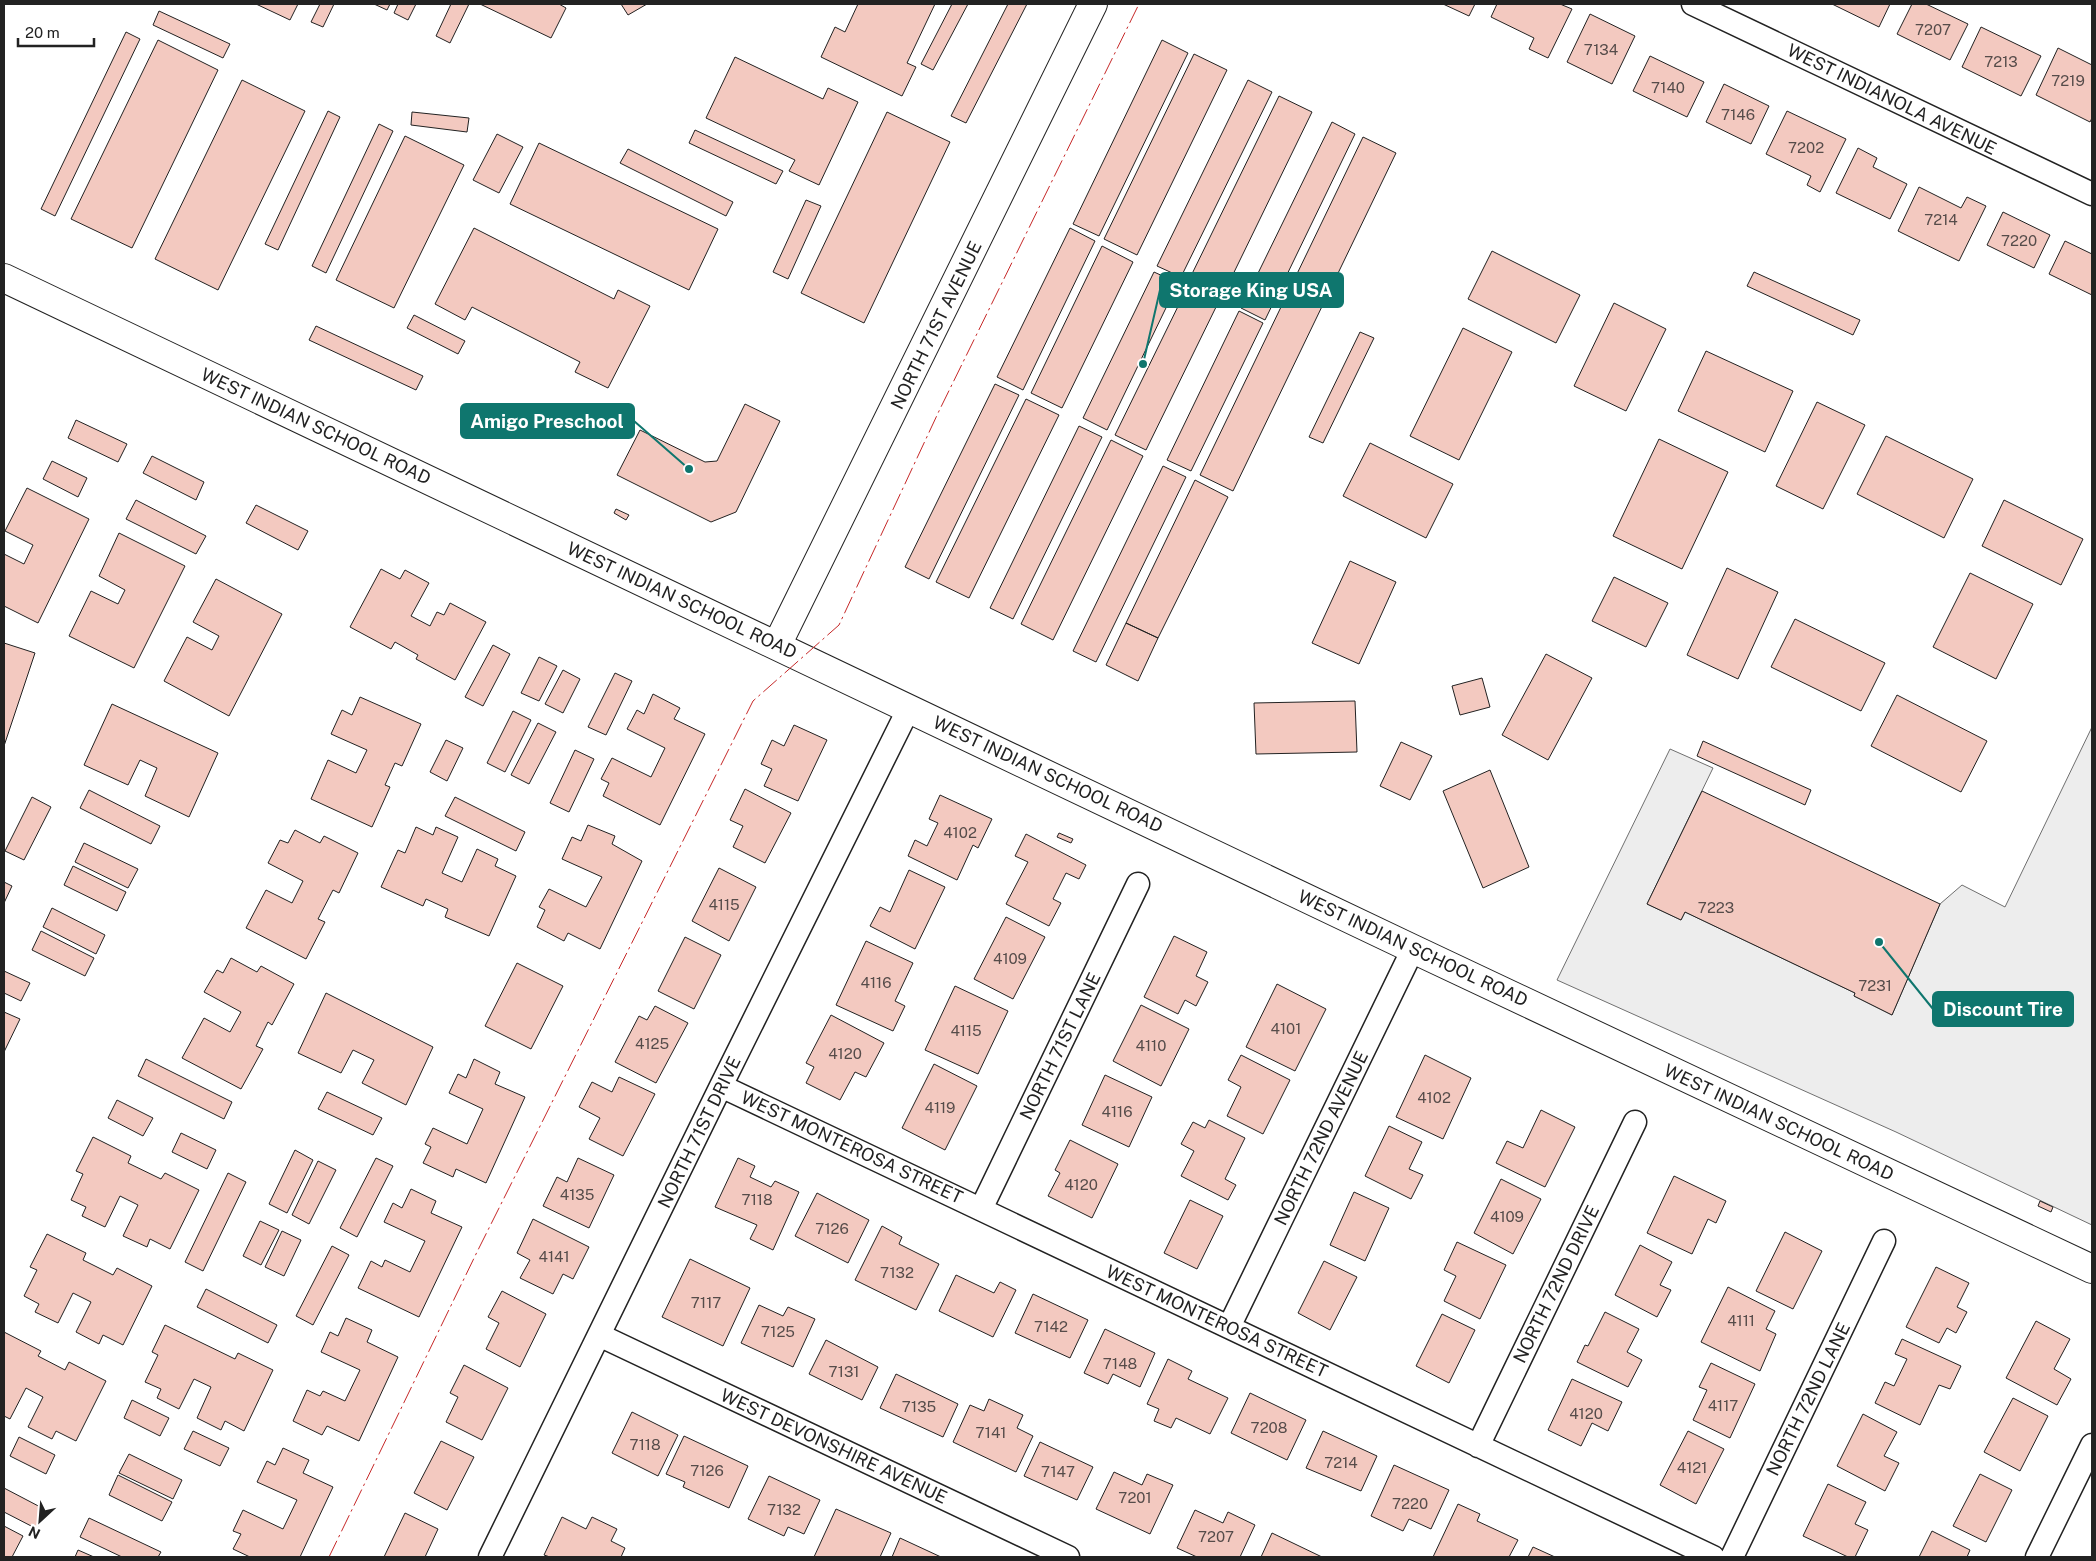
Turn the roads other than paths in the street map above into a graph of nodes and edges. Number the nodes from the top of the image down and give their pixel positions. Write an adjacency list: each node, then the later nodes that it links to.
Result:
1 (1093, 4): 5 (main road, NORTH 71ST AVENUE)
2 (1693, 4): 3 (street, WEST INDIANOLA AVENUE)
3 (2092, 194)
4 (4, 278): 5 (main road, WEST INDIAN SCHOOL ROAD)
5 (777, 645): 6 (main road, WEST INDIAN SCHOOL ROAD)
6 (909, 708): 8 (main road, WEST INDIAN SCHOOL ROAD); 9 (street, NORTH 71ST DRIVE)
7 (1138, 884): 11 (street, NORTH 71ST LANE)
8 (1413, 949): 13 (main road, WEST INDIAN SCHOOL ROAD); 14 (street, NORTH 72ND AVENUE)
9 (721, 1086): 11 (street, WEST MONTEROSA STREET); 15 (street, NORTH 71ST DRIVE)
10 (1635, 1122): 17 (street, NORTH 72ND DRIVE)
11 (981, 1209): 14 (street, WEST MONTEROSA STREET)
12 (1884, 1241): 21 (street, NORTH 72ND LANE)
13 (2092, 1269)
14 (1229, 1327): 17 (street, WEST MONTEROSA STREET)
15 (599, 1335): 18 (street, NORTH 71ST DRIVE); 19 (street, WEST DEVONSHIRE AVENUE)
16 (2092, 1445): 22 (street)
17 (1478, 1446): 20 (street, WEST MONTEROSA STREET)
18 (490, 1557)
19 (1068, 1557)
20 (1713, 1557)
21 (1732, 1557)
22 (2037, 1557)

